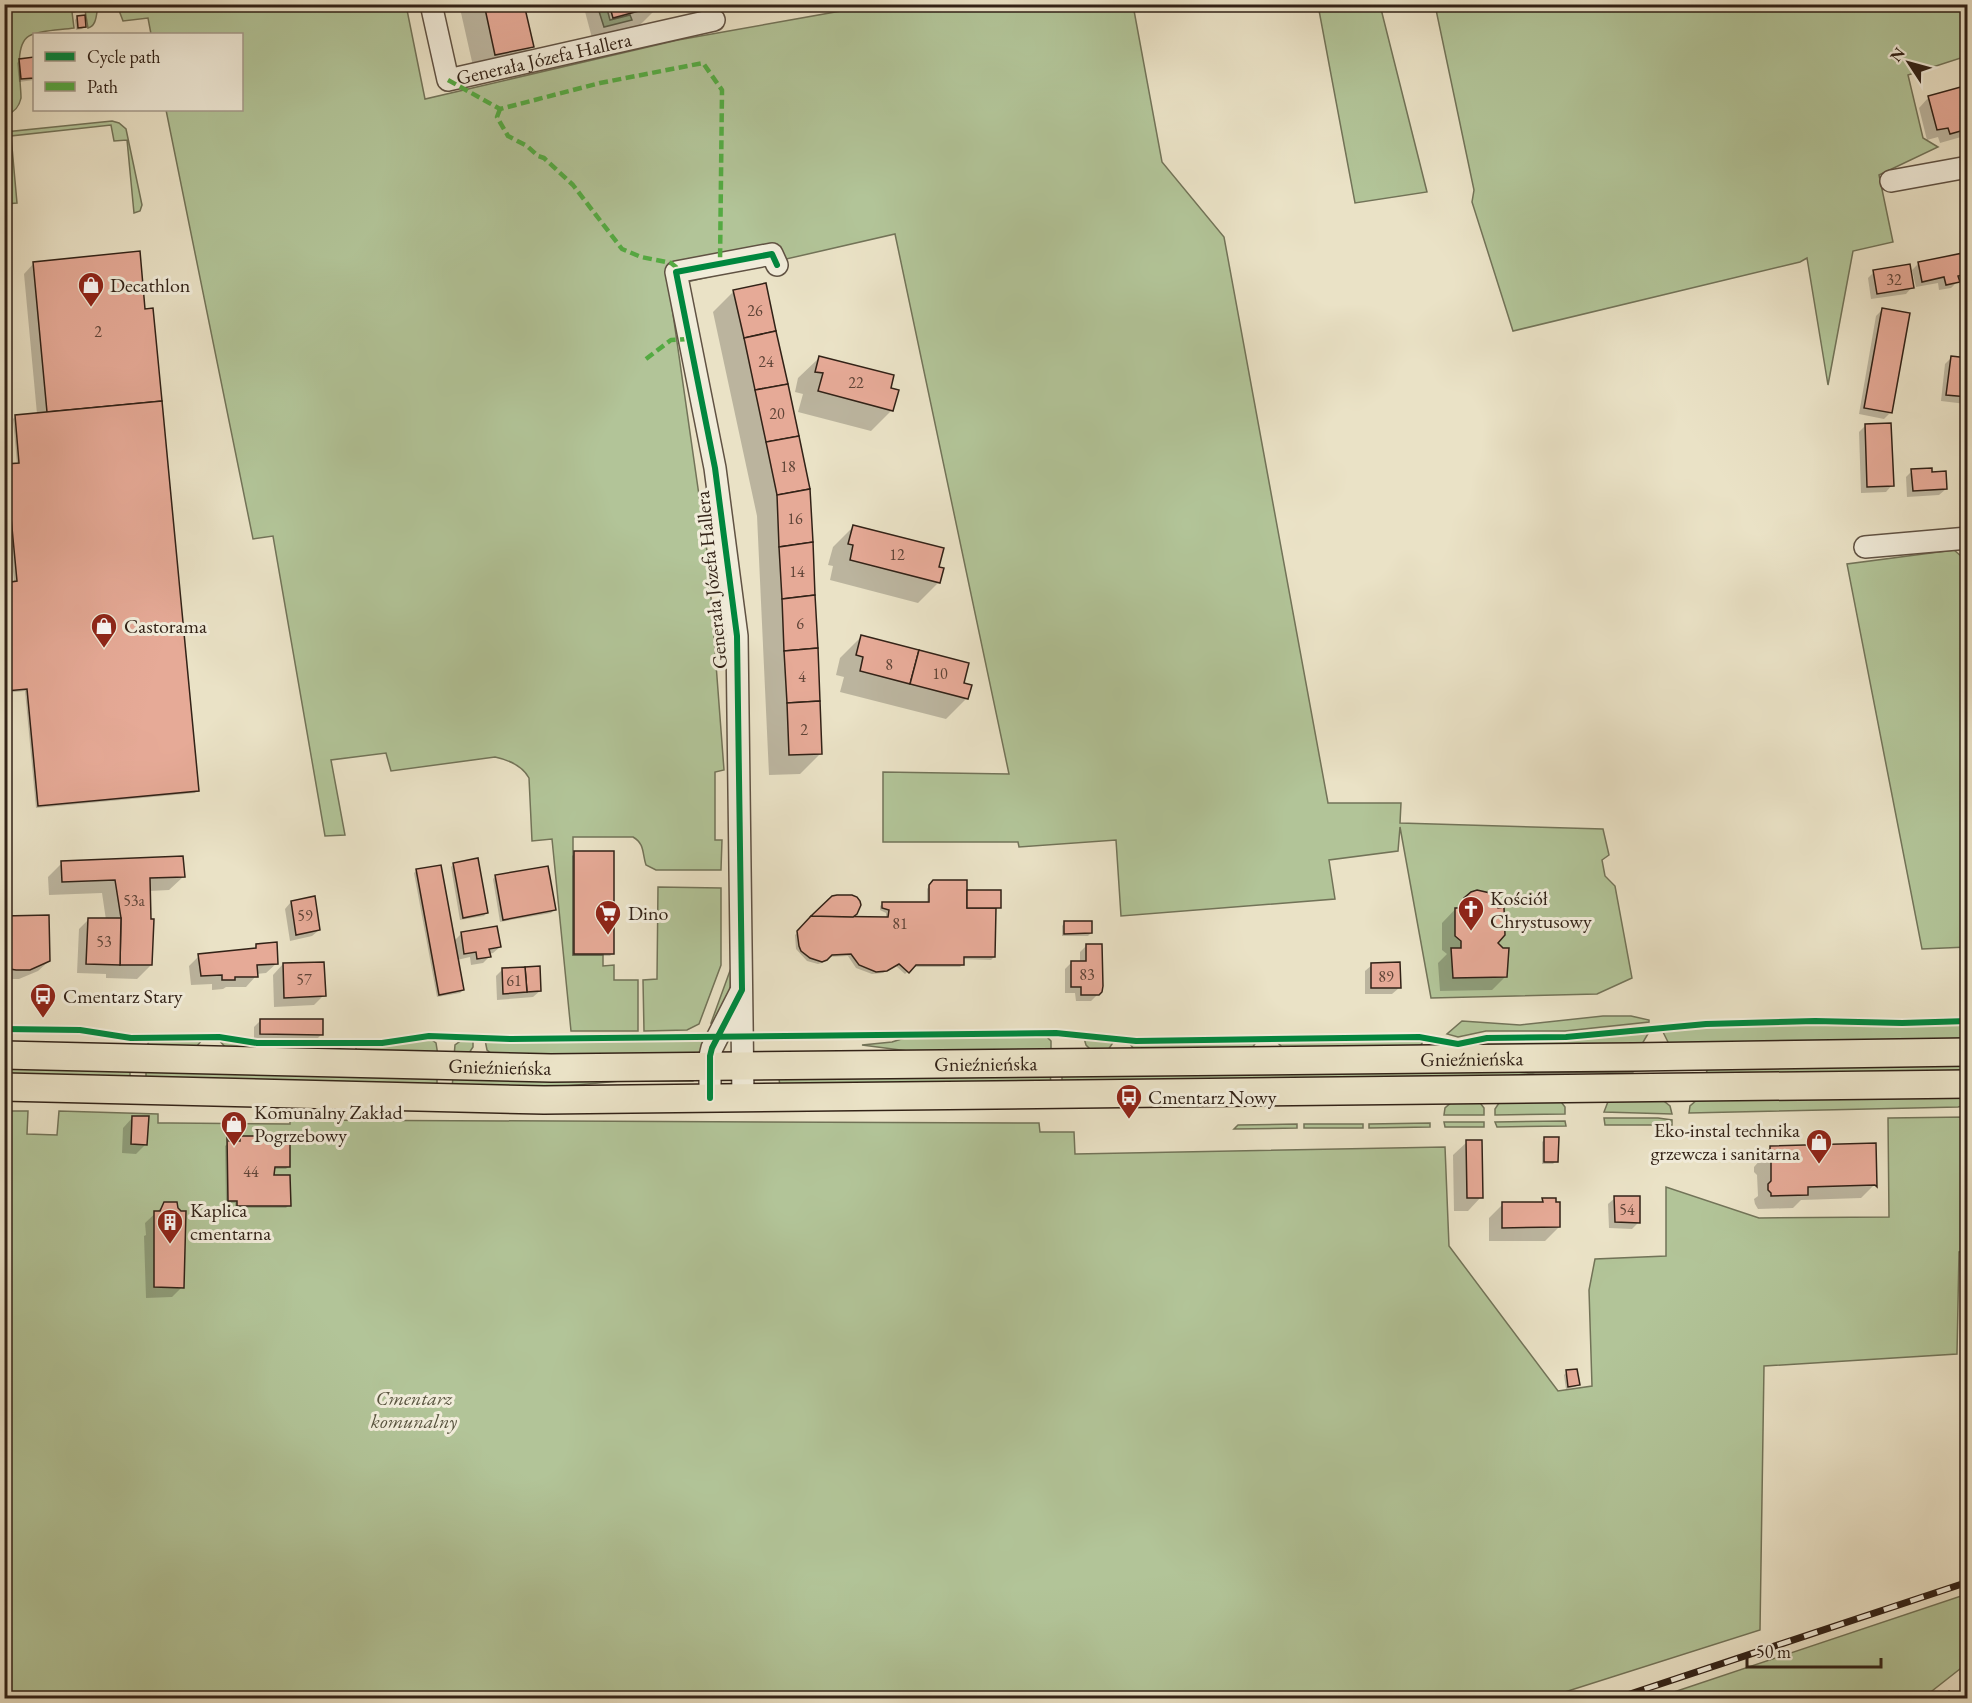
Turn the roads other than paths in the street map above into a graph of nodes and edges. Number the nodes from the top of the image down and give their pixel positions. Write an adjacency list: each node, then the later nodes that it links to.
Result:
1 (431, 4): 2 (street, Generała Józefa Hallera)
2 (714, 20)
3 (1968, 167): 4 (street)
4 (1891, 181)
5 (777, 265): 8 (street, Generała Józefa Hallera)
6 (1968, 538): 7 (street)
7 (1865, 547)
8 (742, 990): 11 (street, Generała Józefa Hallera); 12 (street, Generała Józefa Hallera)
9 (1968, 1052): 12 (main road, Gnieźnieńska)
10 (4, 1055): 11 (main road, Gnieźnieńska)
11 (710, 1066): 12 (main road, Gnieźnieńska); 15 (street, Generała Józefa Hallera)
12 (742, 1066): 16 (street, Generała Józefa Hallera)
13 (1968, 1084): 16 (main road, Gnieźnieńska)
14 (4, 1087): 15 (main road, Gnieźnieńska)
15 (710, 1098): 16 (main road, Gnieźnieńska)
16 (742, 1098)

